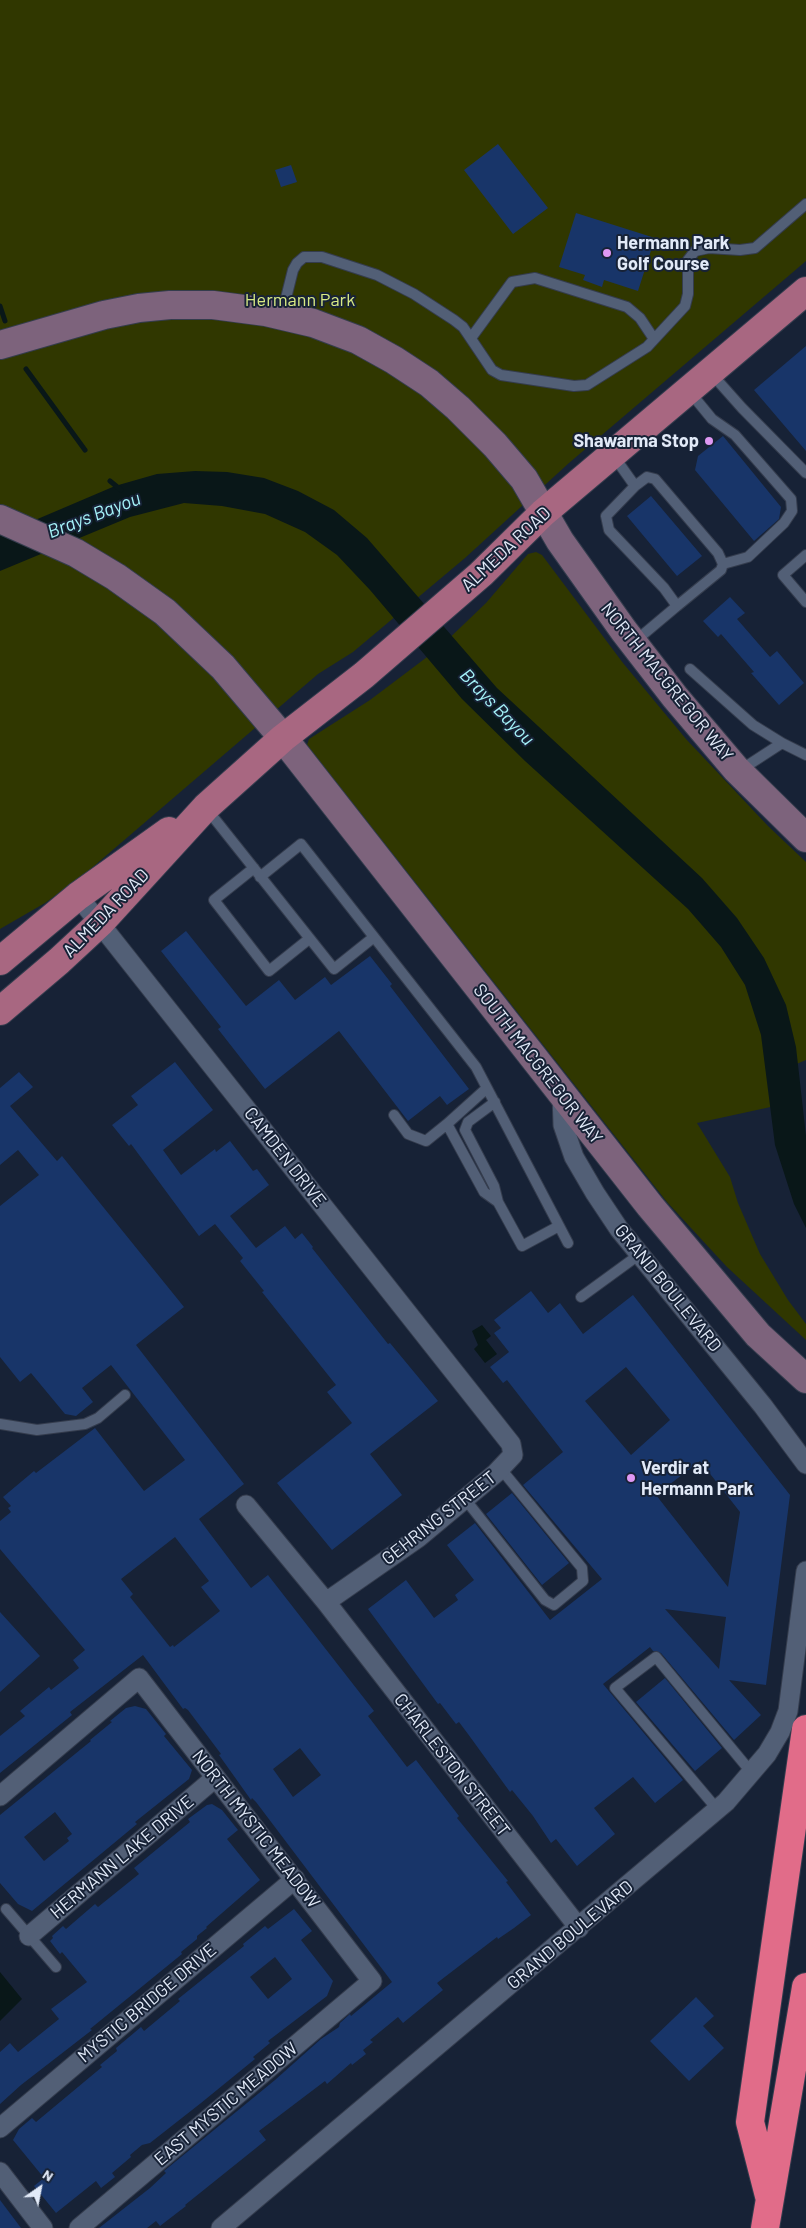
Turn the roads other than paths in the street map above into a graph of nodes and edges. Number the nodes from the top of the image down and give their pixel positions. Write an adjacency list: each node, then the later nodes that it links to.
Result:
1 (806, 204): 5 (lane)
2 (806, 291): 7 (main road, ALMEDA ROAD)
3 (282, 316): 4 (lane); 6 (main road, NORTH MACGREGOR WAY); 12 (main road, NORTH MACGREGOR WAY)
4 (471, 338): 5 (lane); 5 (lane)
5 (654, 339)
6 (0, 345)
7 (710, 372): 8 (main road, ALMEDA ROAD); 10 (lane)
8 (689, 390): 9 (main road, ALMEDA ROAD); 15 (lane)
9 (613, 455): 11 (lane); 12 (main road, ALMEDA ROAD)
10 (806, 473)
11 (635, 486): 15 (lane); 17 (lane)
12 (543, 513): 18 (main road, NORTH MACGREGOR WAY); 20 (main road, ALMEDA ROAD)
13 (0, 519): 20 (main road, SOUTH MACGREGOR WAY)
14 (806, 555): 16 (lane)
15 (723, 564): 17 (lane)
16 (806, 602)
17 (677, 606): 18 (lane)
18 (632, 643): 23 (main road, NORTH MACGREGOR WAY)
19 (690, 668): 21 (lane)
20 (284, 738): 24 (main road, ALMEDA ROAD); 34 (main road, SOUTH MACGREGOR WAY)
21 (782, 743): 22 (lane); 23 (lane)
22 (806, 756)
23 (738, 771): 25 (main road, NORTH MACGREGOR WAY)
24 (206, 807): 26 (lane); 27 (main road, ALMEDA ROAD); 28 (main road, ALMEDA ROAD)
25 (806, 838)
26 (257, 872): 29 (lane); 29 (lane); 30 (lane)
27 (78, 896): 28 (street, CAMDEN DRIVE); 31 (main road, ALMEDA ROAD)
28 (100, 923): 32 (main road, ALMEDA ROAD); 45 (street, CAMDEN DRIVE)
29 (309, 938): 30 (lane)
30 (374, 938): 33 (lane)
31 (0, 961)
32 (0, 1011)
33 (487, 1088): 35 (lane); 37 (lane)
34 (562, 1095): 41 (street, GRAND BOULEVARD); 43 (main road, SOUTH MACGREGOR WAY)
35 (494, 1102): 38 (lane); 39 (lane)
36 (394, 1115): 37 (lane)
37 (447, 1124): 38 (lane)
38 (498, 1202): 39 (lane)
39 (559, 1226): 40 (lane)
40 (568, 1243)
41 (640, 1254): 42 (lane); 47 (street, GRAND BOULEVARD)
42 (581, 1297)
43 (806, 1379)
44 (125, 1395): 46 (lane)
45 (492, 1419): 48 (street, GEHRING STREET)
46 (0, 1424)
47 (806, 1464)
48 (501, 1469): 49 (street, GEHRING STREET); 49 (lane)
49 (465, 1499): 52 (street, GEHRING STREET)
50 (246, 1505): 52 (street, CHARLESTON STREET)
51 (806, 1571): 54 (street, GRAND BOULEVARD)
52 (326, 1602): 60 (street, CHARLESTON STREET)
53 (806, 1729): 67 (highway)
54 (751, 1772): 57 (street, GRAND BOULEVARD); 57 (lane)
55 (214, 1778): 56 (street, NORTH MYSTIC MEADOW); 58 (street, NORTH MYSTIC MEADOW); 61 (street, HERMANN LAKE DRIVE)
56 (0, 1796)
57 (717, 1809): 60 (street, GRAND BOULEVARD)
58 (295, 1879): 63 (street, NORTH MYSTIC MEADOW); 65 (street, MYSTIC BRIDGE DRIVE)
59 (6, 1908): 61 (lane)
60 (579, 1928): 70 (street, GRAND BOULEVARD)
61 (29, 1936): 62 (lane)
62 (56, 1967)
63 (372, 1981): 69 (street, EAST MYSTIC MEADOW)
64 (806, 1987): 67 (highway)
65 (0, 2128)
66 (0, 2172): 68 (street)
67 (769, 2196): 71 (highway)
68 (43, 2228)
69 (79, 2228)
70 (221, 2228)
71 (765, 2228)

